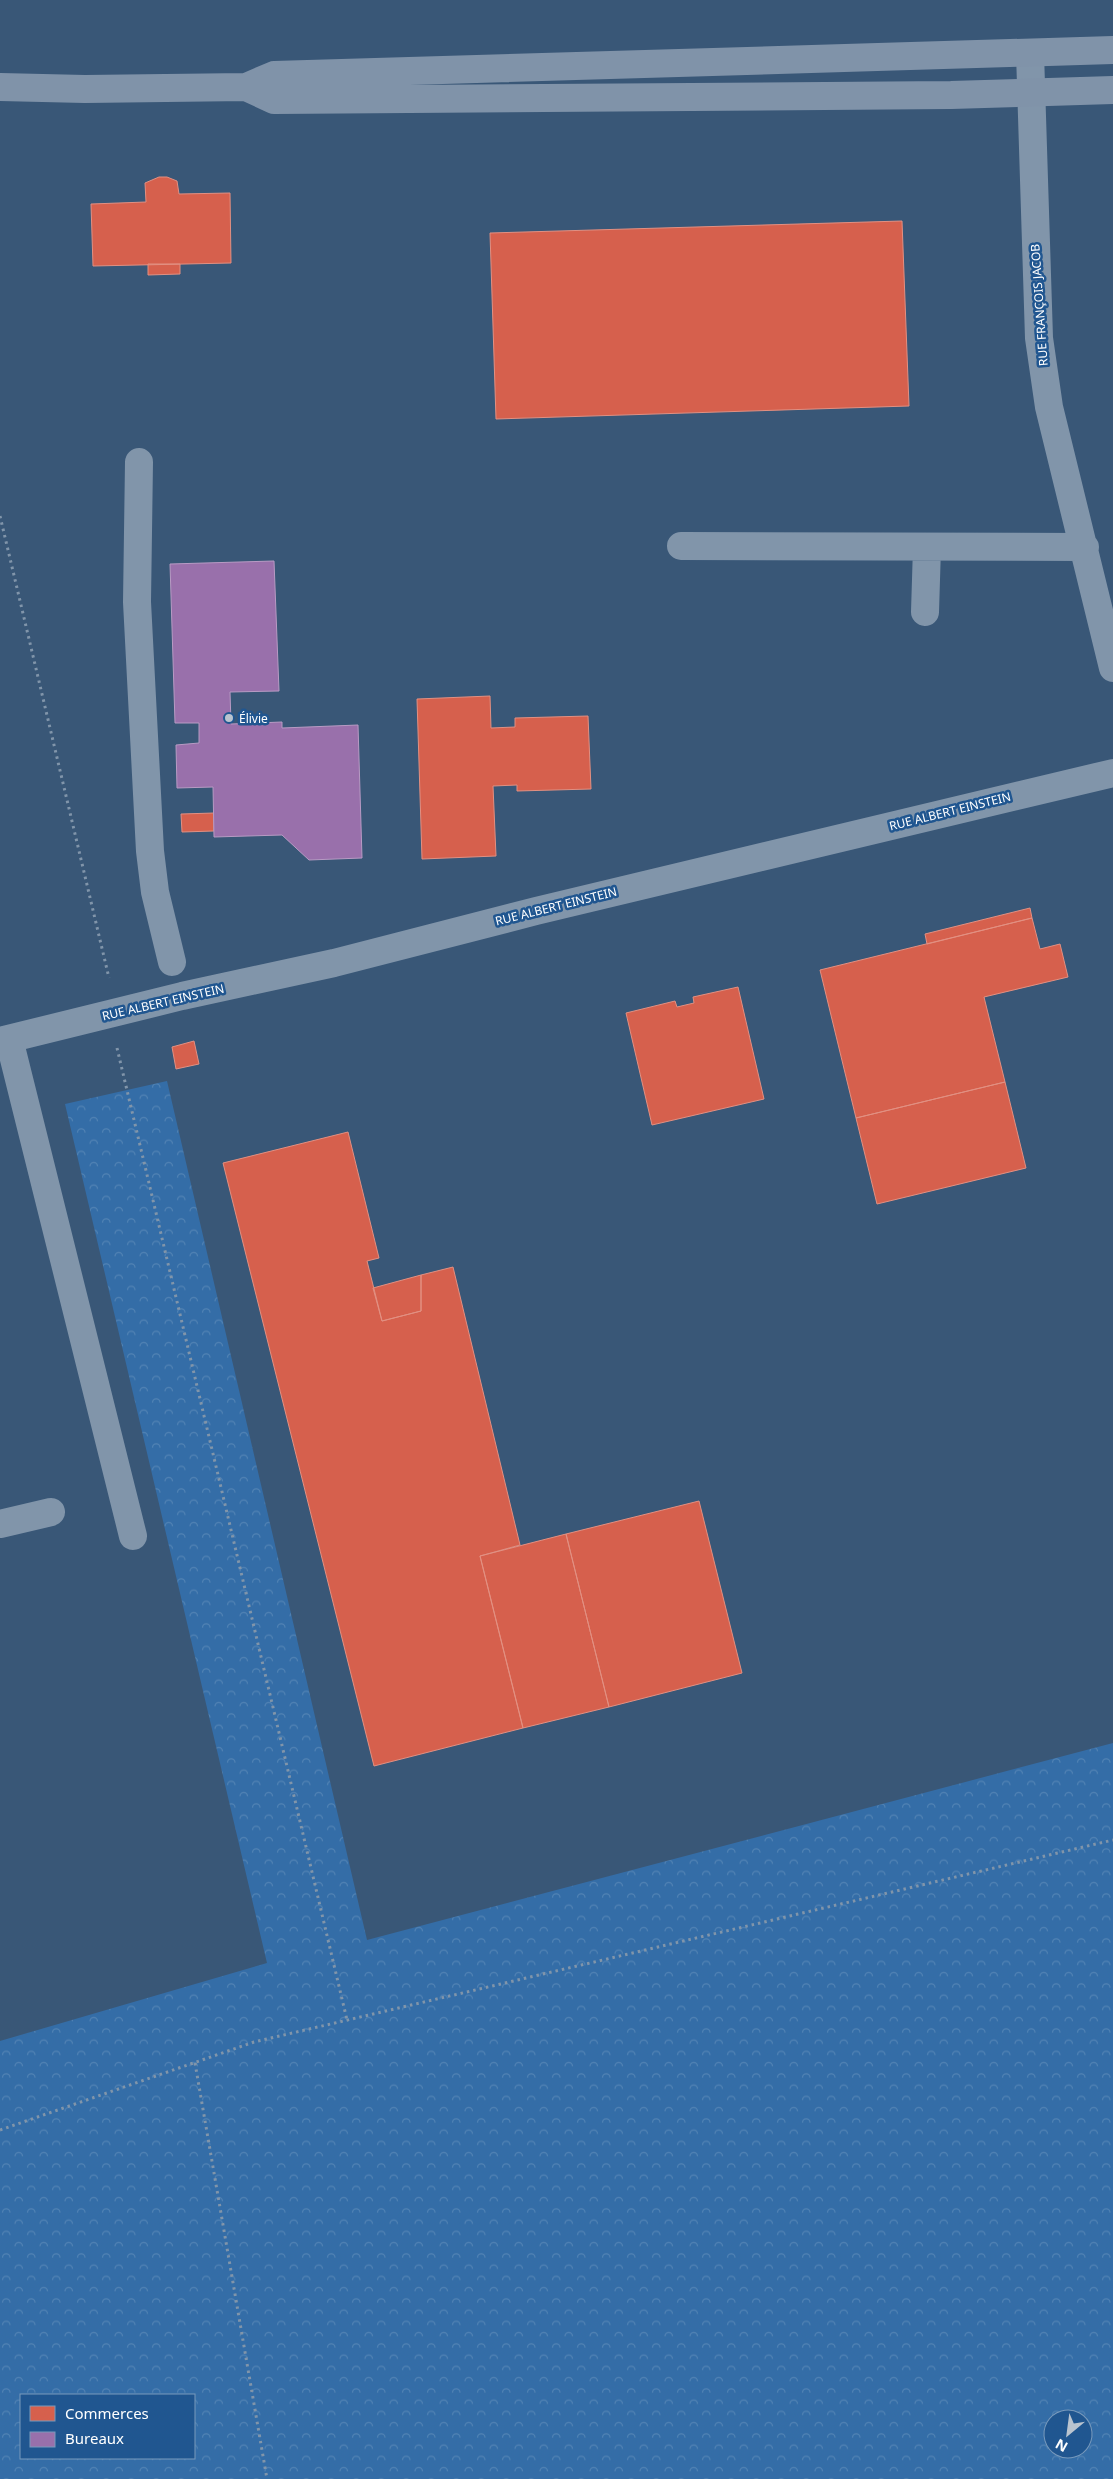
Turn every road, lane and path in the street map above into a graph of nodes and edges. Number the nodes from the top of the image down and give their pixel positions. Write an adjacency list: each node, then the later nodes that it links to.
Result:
1 (1113, 50): 2 (main road)
2 (1030, 54): 4 (main road); 6 (street, RUE FRANÇOIS JACOB)
3 (0, 87): 4 (main road)
4 (246, 88): 6 (main road)
5 (1113, 90): 6 (main road)
6 (1032, 92): 11 (street, RUE FRANÇOIS JACOB)
7 (138, 462): 15 (street)
8 (0, 516): 16 (path)
9 (682, 546): 10 (street)
10 (927, 547): 11 (street); 12 (street)
11 (1085, 547): 13 (street, RUE FRANÇOIS JACOB)
12 (925, 612)
13 (1113, 668)
14 (1113, 773): 16 (street, RUE ALBERT EINSTEIN)
15 (172, 962)
16 (109, 1014): 17 (street, RUE ALBERT EINSTEIN); 22 (path)
17 (5, 1040): 20 (street)
18 (51, 1512): 19 (street)
19 (0, 1524)
20 (133, 1536)
21 (1113, 1840): 22 (path)
22 (347, 2020): 23 (path)
23 (195, 2062): 24 (path); 25 (path)
24 (0, 2130)
25 (267, 2479)

